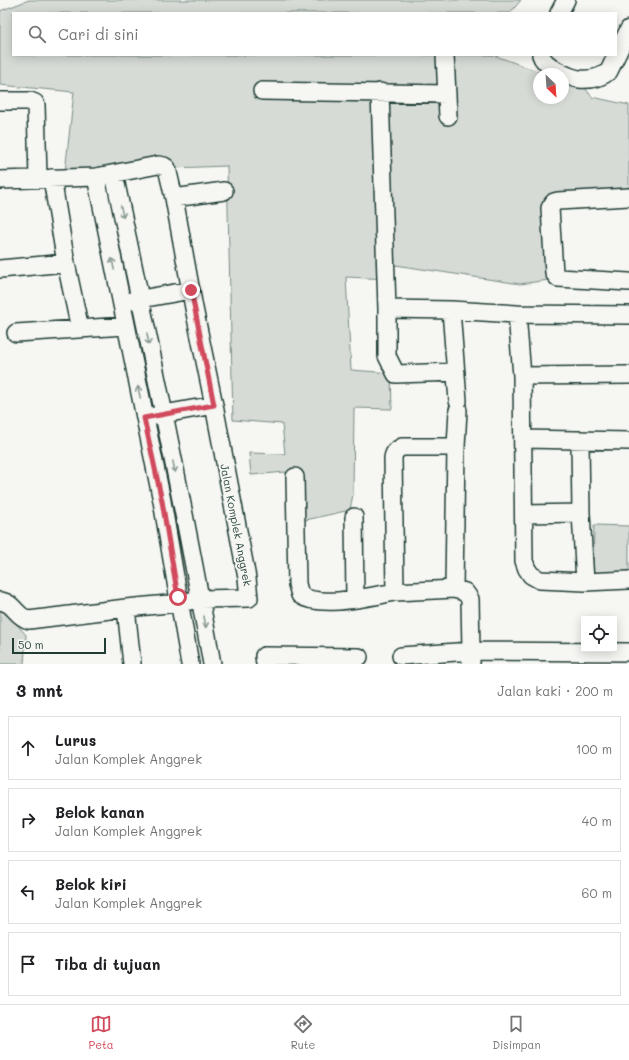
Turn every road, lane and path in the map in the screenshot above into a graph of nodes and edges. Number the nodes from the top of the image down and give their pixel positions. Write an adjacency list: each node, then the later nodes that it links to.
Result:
1 (566, 0): 2 (street)
2 (560, 12)
3 (629, 29): 4 (street)
4 (617, 54)
5 (446, 56): 10 (street)
6 (541, 56): 7 (street)
7 (616, 56)
8 (262, 91): 9 (street)
9 (380, 92): 10 (street); 26 (street)
10 (447, 94): 12 (street)
11 (0, 101): 15 (street)
12 (448, 116)
13 (114, 174): 14 (street, Jalan Komplek Anggrek); 19 (street, Jalan Komplek Anggrek); 24 (street, one-way to 24)
14 (96, 177): 15 (street, Jalan Komplek Anggrek); 25 (street, one-way to 14)
15 (45, 178): 16 (street, Jalan Komplek Anggrek); 20 (street)
16 (0, 180)
17 (224, 190): 19 (street)
18 (629, 197): 22 (street)
19 (174, 198): 23 (street, Jalan Komplek Anggrek)
20 (66, 263): 21 (street); 31 (street)
21 (0, 269)
22 (629, 282)
23 (191, 290): 24 (street); 36 (street, Jalan Komplek Anggrek)
24 (140, 299): 25 (street); 37 (street, one-way to 37)
25 (121, 302): 30 (street)
26 (387, 309): 27 (street); 33 (street)
27 (451, 310): 28 (street); 33 (street)
28 (517, 314): 29 (street); 35 (street)
29 (629, 315)
30 (125, 326): 31 (street); 38 (street, one-way to 30)
31 (80, 329): 32 (street)
32 (16, 333)
33 (456, 372): 42 (street)
34 (629, 375): 35 (street)
35 (522, 376): 39 (street)
36 (214, 405): 37 (street); 51 (street, Jalan Komplek Anggrek)
37 (164, 414): 38 (street); 51 (street, one-way to 51)
38 (144, 418): 54 (street)
39 (523, 439): 40 (street); 45 (street)
40 (580, 442): 41 (street); 44 (street)
41 (629, 442)
42 (456, 447): 49 (street); 50 (street)
43 (294, 477): 52 (street)
44 (582, 513): 45 (street); 48 (street)
45 (524, 514): 48 (street)
46 (354, 517): 52 (street)
47 (629, 580): 48 (street)
48 (585, 582)
49 (454, 589): 50 (street); 59 (street)
50 (395, 592): 52 (street)
51 (201, 599): 54 (street, Jalan Komplek Anggrek); 62 (street, one-way to 62)
52 (355, 599)
53 (0, 601): 55 (street, Jalan Komplek Anggrek)
54 (179, 603): 55 (street, Jalan Komplek Anggrek); 61 (street)
55 (126, 608): 60 (street)
56 (629, 652): 59 (street)
57 (401, 656): 59 (street)
58 (359, 657): 63 (street)
59 (471, 657)
60 (132, 664)
61 (190, 664)
62 (212, 664)
63 (265, 664)

